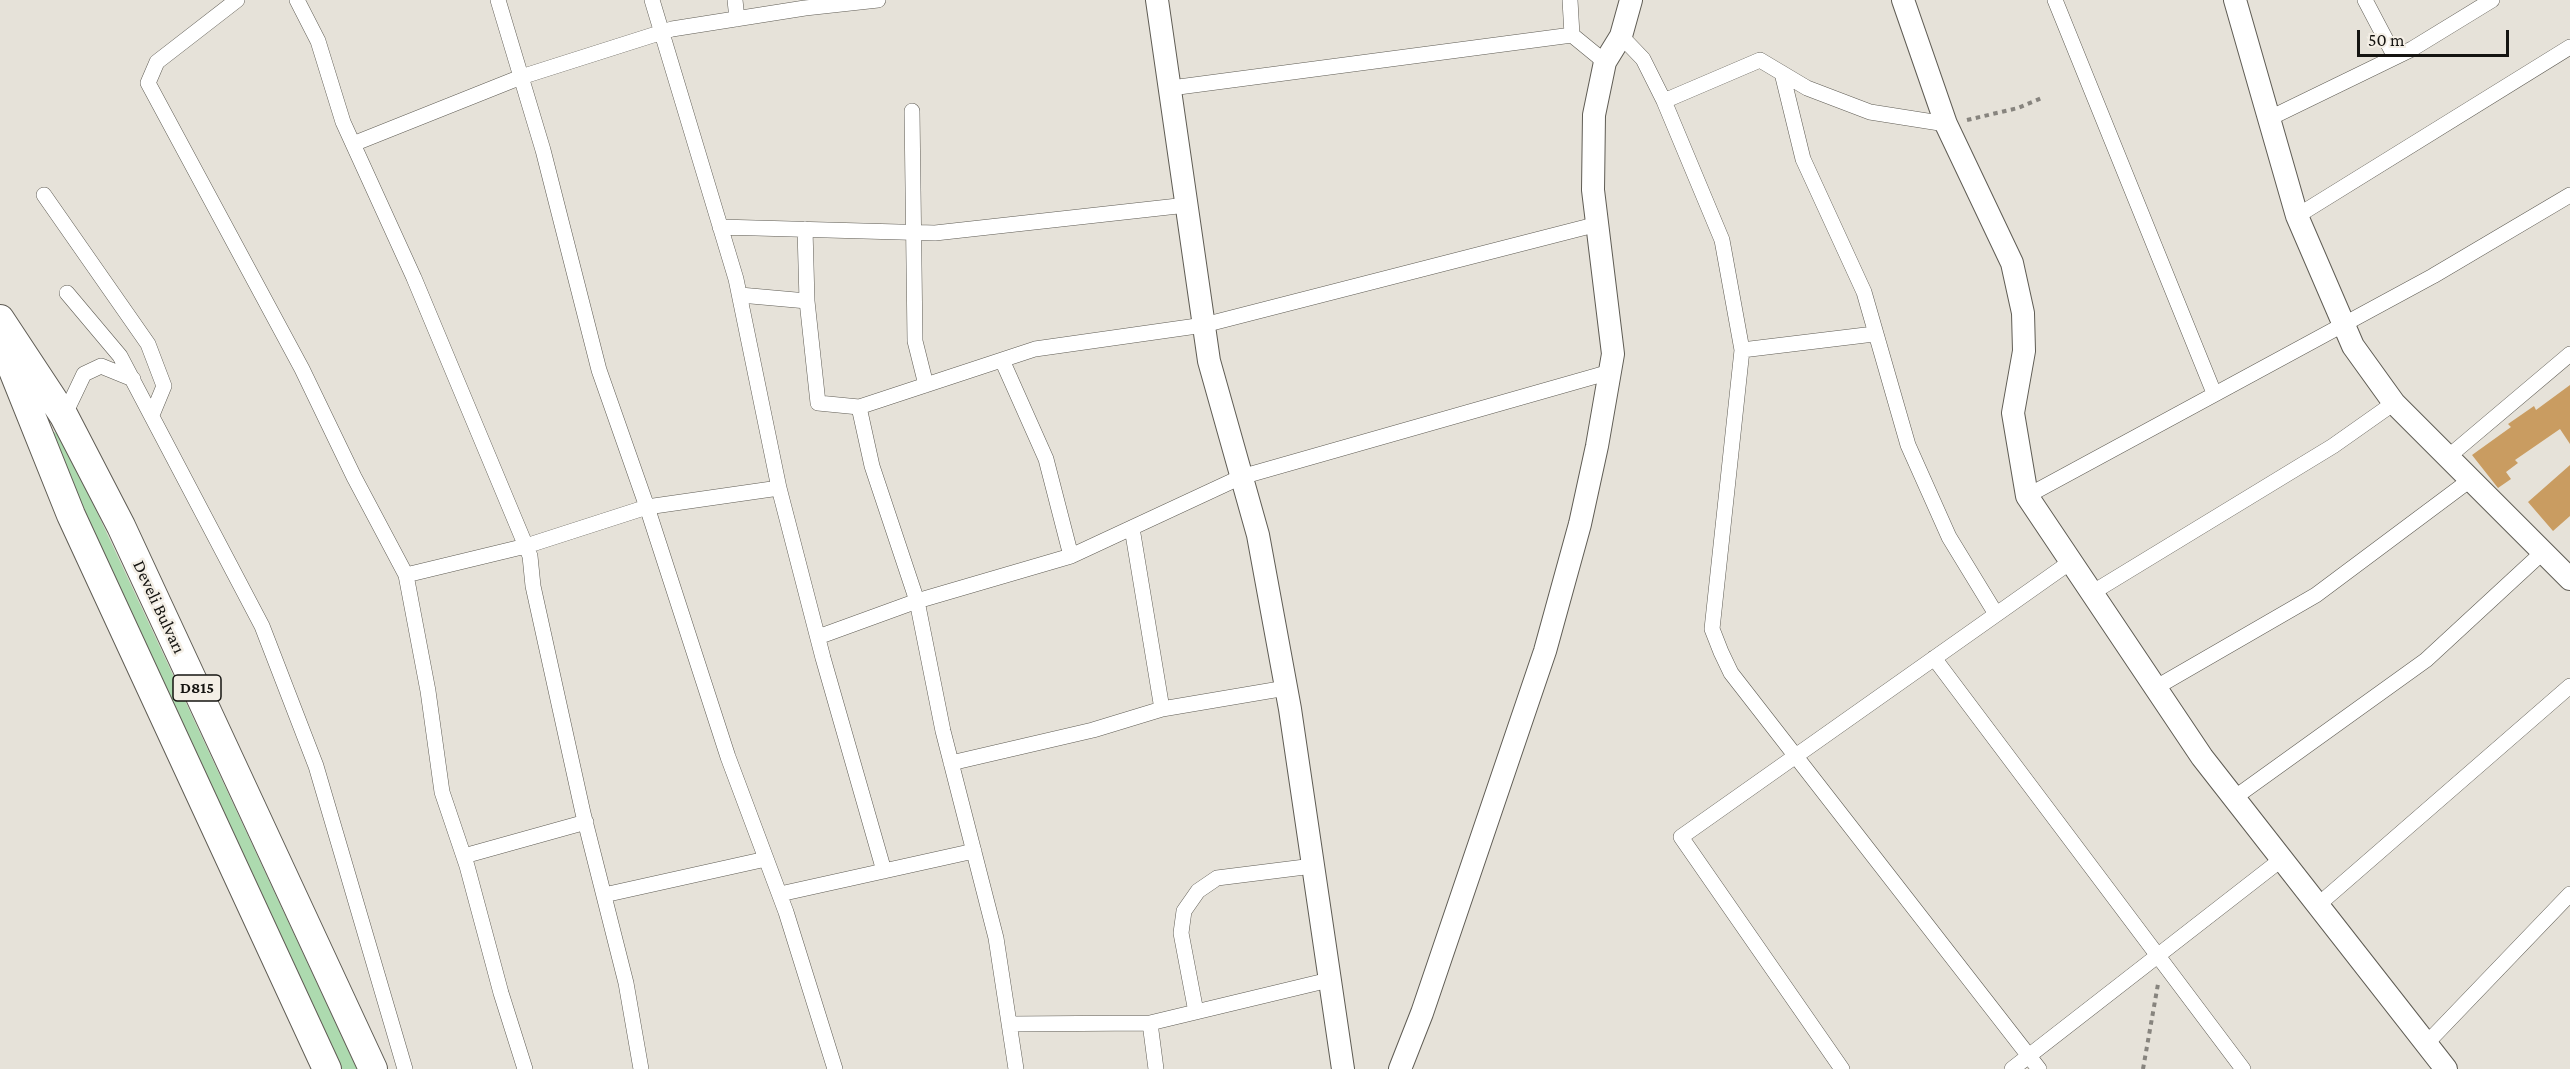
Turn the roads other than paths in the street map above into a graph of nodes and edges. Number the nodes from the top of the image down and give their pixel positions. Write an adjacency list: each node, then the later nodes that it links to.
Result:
1 (237, 0): 70 (street)
2 (297, 0): 30 (street)
3 (498, 0): 24 (street)
4 (652, 0): 17 (street)
5 (735, 0): 16 (street)
6 (878, 0): 15 (street)
7 (1156, 0): 25 (street)
8 (1570, 0): 18 (street)
9 (1631, 0): 19 (street)
10 (1903, 0): 29 (street)
11 (2055, 0): 53 (street)
12 (2235, 0): 28 (street)
13 (2365, 0): 21 (street)
14 (2492, 0): 21 (street)
15 (855, 1): 16 (street)
16 (737, 19): 17 (street)
17 (661, 33): 24 (street); 36 (street)
18 (1572, 35): 22 (street); 25 (street)
19 (1621, 36): 22 (street); 26 (street)
20 (2570, 47): 34 (street)
21 (2395, 57): 28 (street)
22 (1605, 62): 35 (street)
23 (1782, 73): 26 (street); 29 (street); 45 (street)
24 (521, 77): 30 (street); 63 (street)
25 (1171, 88): 33 (street)
26 (1664, 101): 47 (street)
27 (912, 111): 38 (street)
28 (2270, 118): 34 (street)
29 (1946, 124): 62 (street)
30 (353, 144): 65 (street)
31 (44, 195): 56 (street)
32 (2570, 195): 43 (street)
33 (1187, 205): 38 (street); 44 (street)
34 (2297, 216): 43 (street)
35 (1598, 224): 44 (street); 50 (street)
36 (720, 227): 37 (street); 40 (street)
37 (805, 229): 38 (street); 41 (street)
38 (915, 232): 52 (street)
39 (67, 293): 51 (street)
40 (740, 295): 41 (street); 61 (street)
41 (807, 301): 55 (street)
42 (0, 319): 57 (highway, Develi Bulvarı / D815)
43 (2343, 323): 53 (street); 54 (street)
44 (1204, 325): 49 (street); 59 (street)
45 (1874, 334): 47 (street); 73 (street)
46 (0, 339): 101 (highway, D815)
47 (1742, 350): 80 (street)
48 (2570, 354): 58 (street)
49 (1002, 360): 52 (street); 67 (street)
50 (1610, 372): 59 (street); 110 (street)
51 (133, 379): 56 (street); 57 (street)
52 (926, 385): 55 (street)
53 (2214, 393): 62 (street)
54 (2394, 403): 58 (street); 71 (street)
55 (859, 407): 72 (street)
56 (152, 415): 103 (street)
57 (64, 416): 102 (highway, Develi Bulvarı / D815)
58 (2448, 457): 60 (street)
59 (1241, 477): 64 (street); 77 (street)
60 (2470, 480): 66 (street); 78 (street)
61 (779, 488): 63 (street); 74 (street)
62 (2027, 496): 68 (street)
63 (647, 507): 65 (street); 86 (street)
64 (1132, 528): 67 (street); 79 (street)
65 (526, 546): 70 (street); 83 (street)
66 (2543, 552): 69 (street); 82 (street)
67 (1071, 556): 72 (street)
68 (2069, 563): 71 (street); 73 (street)
69 (2567, 571)
70 (406, 574): 85 (street)
71 (2090, 594): 78 (street)
72 (917, 601): 74 (street); 81 (street)
73 (1996, 614): 75 (street)
74 (818, 637): 89 (street)
75 (1934, 658): 80 (street); 94 (street)
76 (2570, 686): 93 (street)
77 (1286, 688): 79 (street); 88 (street)
78 (2155, 688): 82 (street)
79 (1162, 709): 81 (street)
80 (1796, 756): 100 (street); 111 (street)
81 (951, 763): 84 (street)
82 (2234, 798): 87 (street)
83 (586, 822): 85 (street); 92 (street)
84 (974, 851): 89 (street); 98 (street)
85 (464, 856): 104 (street)
86 (766, 859): 90 (street); 92 (street)
87 (2282, 859): 93 (street); 94 (street)
88 (1313, 866): 95 (street); 96 (street)
89 (884, 871): 90 (street)
90 (780, 894): 106 (street)
91 (2570, 894): 99 (street)
92 (604, 896): 105 (street)
93 (2318, 905): 99 (street)
94 (2157, 956): 100 (street); 113 (street)
95 (1329, 980): 96 (street); 109 (street)
96 (1196, 1012): 97 (street)
97 (1150, 1023): 98 (street); 108 (street)
98 (1009, 1024): 107 (street)
99 (2426, 1044): 114 (street)
100 (2035, 1063): 112 (street)
101 (327, 1069)
102 (373, 1069)
103 (405, 1069)
104 (525, 1069)
105 (641, 1069)
106 (835, 1069)
107 (1016, 1069)
108 (1156, 1069)
109 (1343, 1069)
110 (1400, 1069)
111 (1842, 1069)
112 (2012, 1069)
113 (2243, 1069)
114 (2446, 1069)

